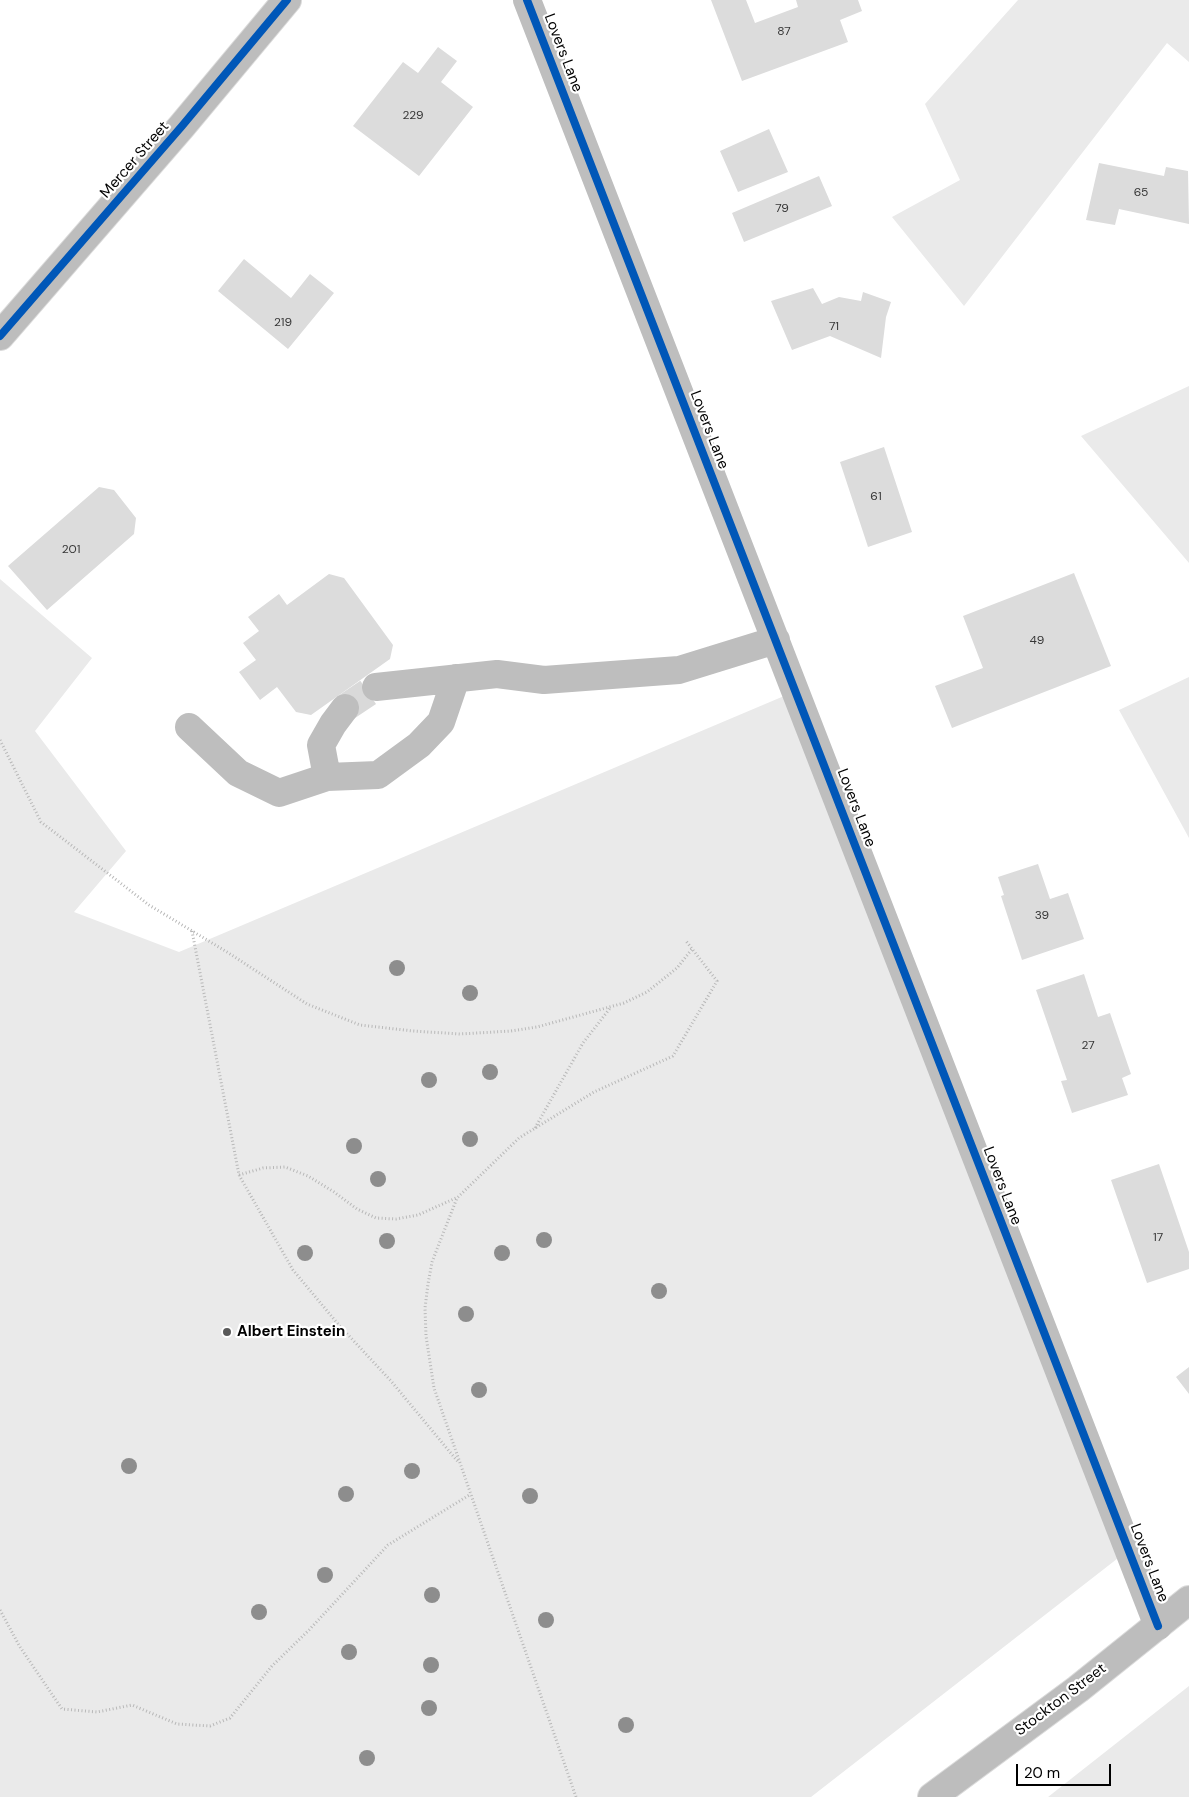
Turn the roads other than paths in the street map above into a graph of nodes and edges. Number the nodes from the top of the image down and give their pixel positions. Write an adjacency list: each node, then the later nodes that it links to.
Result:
1 (287, 0): 3 (main road, Mercer Street)
2 (527, 0): 4 (street, Lovers Lane)
3 (0, 336)
4 (776, 640): 5 (street); 11 (street, Lovers Lane)
5 (456, 678): 6 (street); 9 (street)
6 (376, 687)
7 (345, 708): 9 (street)
8 (190, 727): 9 (street)
9 (327, 777)
10 (1189, 1600): 11 (main road, Stockton Street)
11 (1158, 1626): 12 (main road, Stockton Street)
12 (932, 1797)

